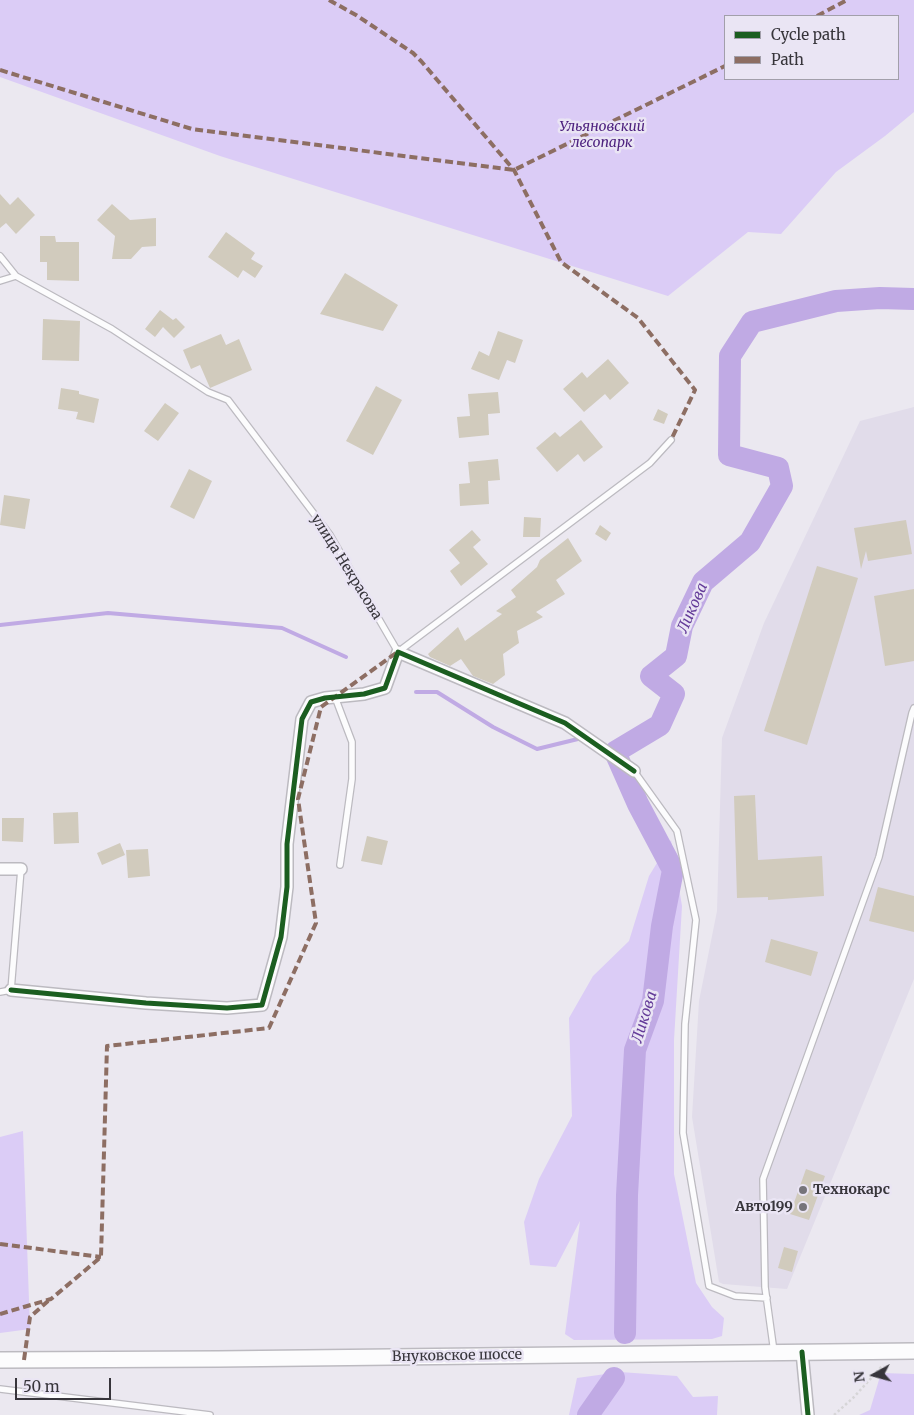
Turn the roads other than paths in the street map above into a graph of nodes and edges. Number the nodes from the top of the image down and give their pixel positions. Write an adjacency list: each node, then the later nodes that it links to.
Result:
1 (0, 256): 2 (lane, улица Некрасова)
2 (16, 276): 3 (lane); 5 (lane, улица Некрасова)
3 (0, 281)
4 (671, 440): 5 (lane)
5 (398, 652): 6 (street); 8 (street)
6 (335, 697): 9 (lane); 12 (street)
7 (914, 708): 13 (lane)
8 (634, 771): 13 (lane)
9 (340, 865)
10 (0, 869): 11 (street)
11 (21, 870): 12 (lane)
12 (5, 991)
13 (766, 1298): 15 (lane)
14 (914, 1351): 16 (main road, Внуковское шоссе)
15 (774, 1352): 16 (main road, Внуковское шоссе); 17 (main road, Внуковское шоссе)
16 (802, 1352): 20 (street)
17 (0, 1360)
18 (0, 1389): 19 (lane)
19 (210, 1415)
20 (808, 1415)

